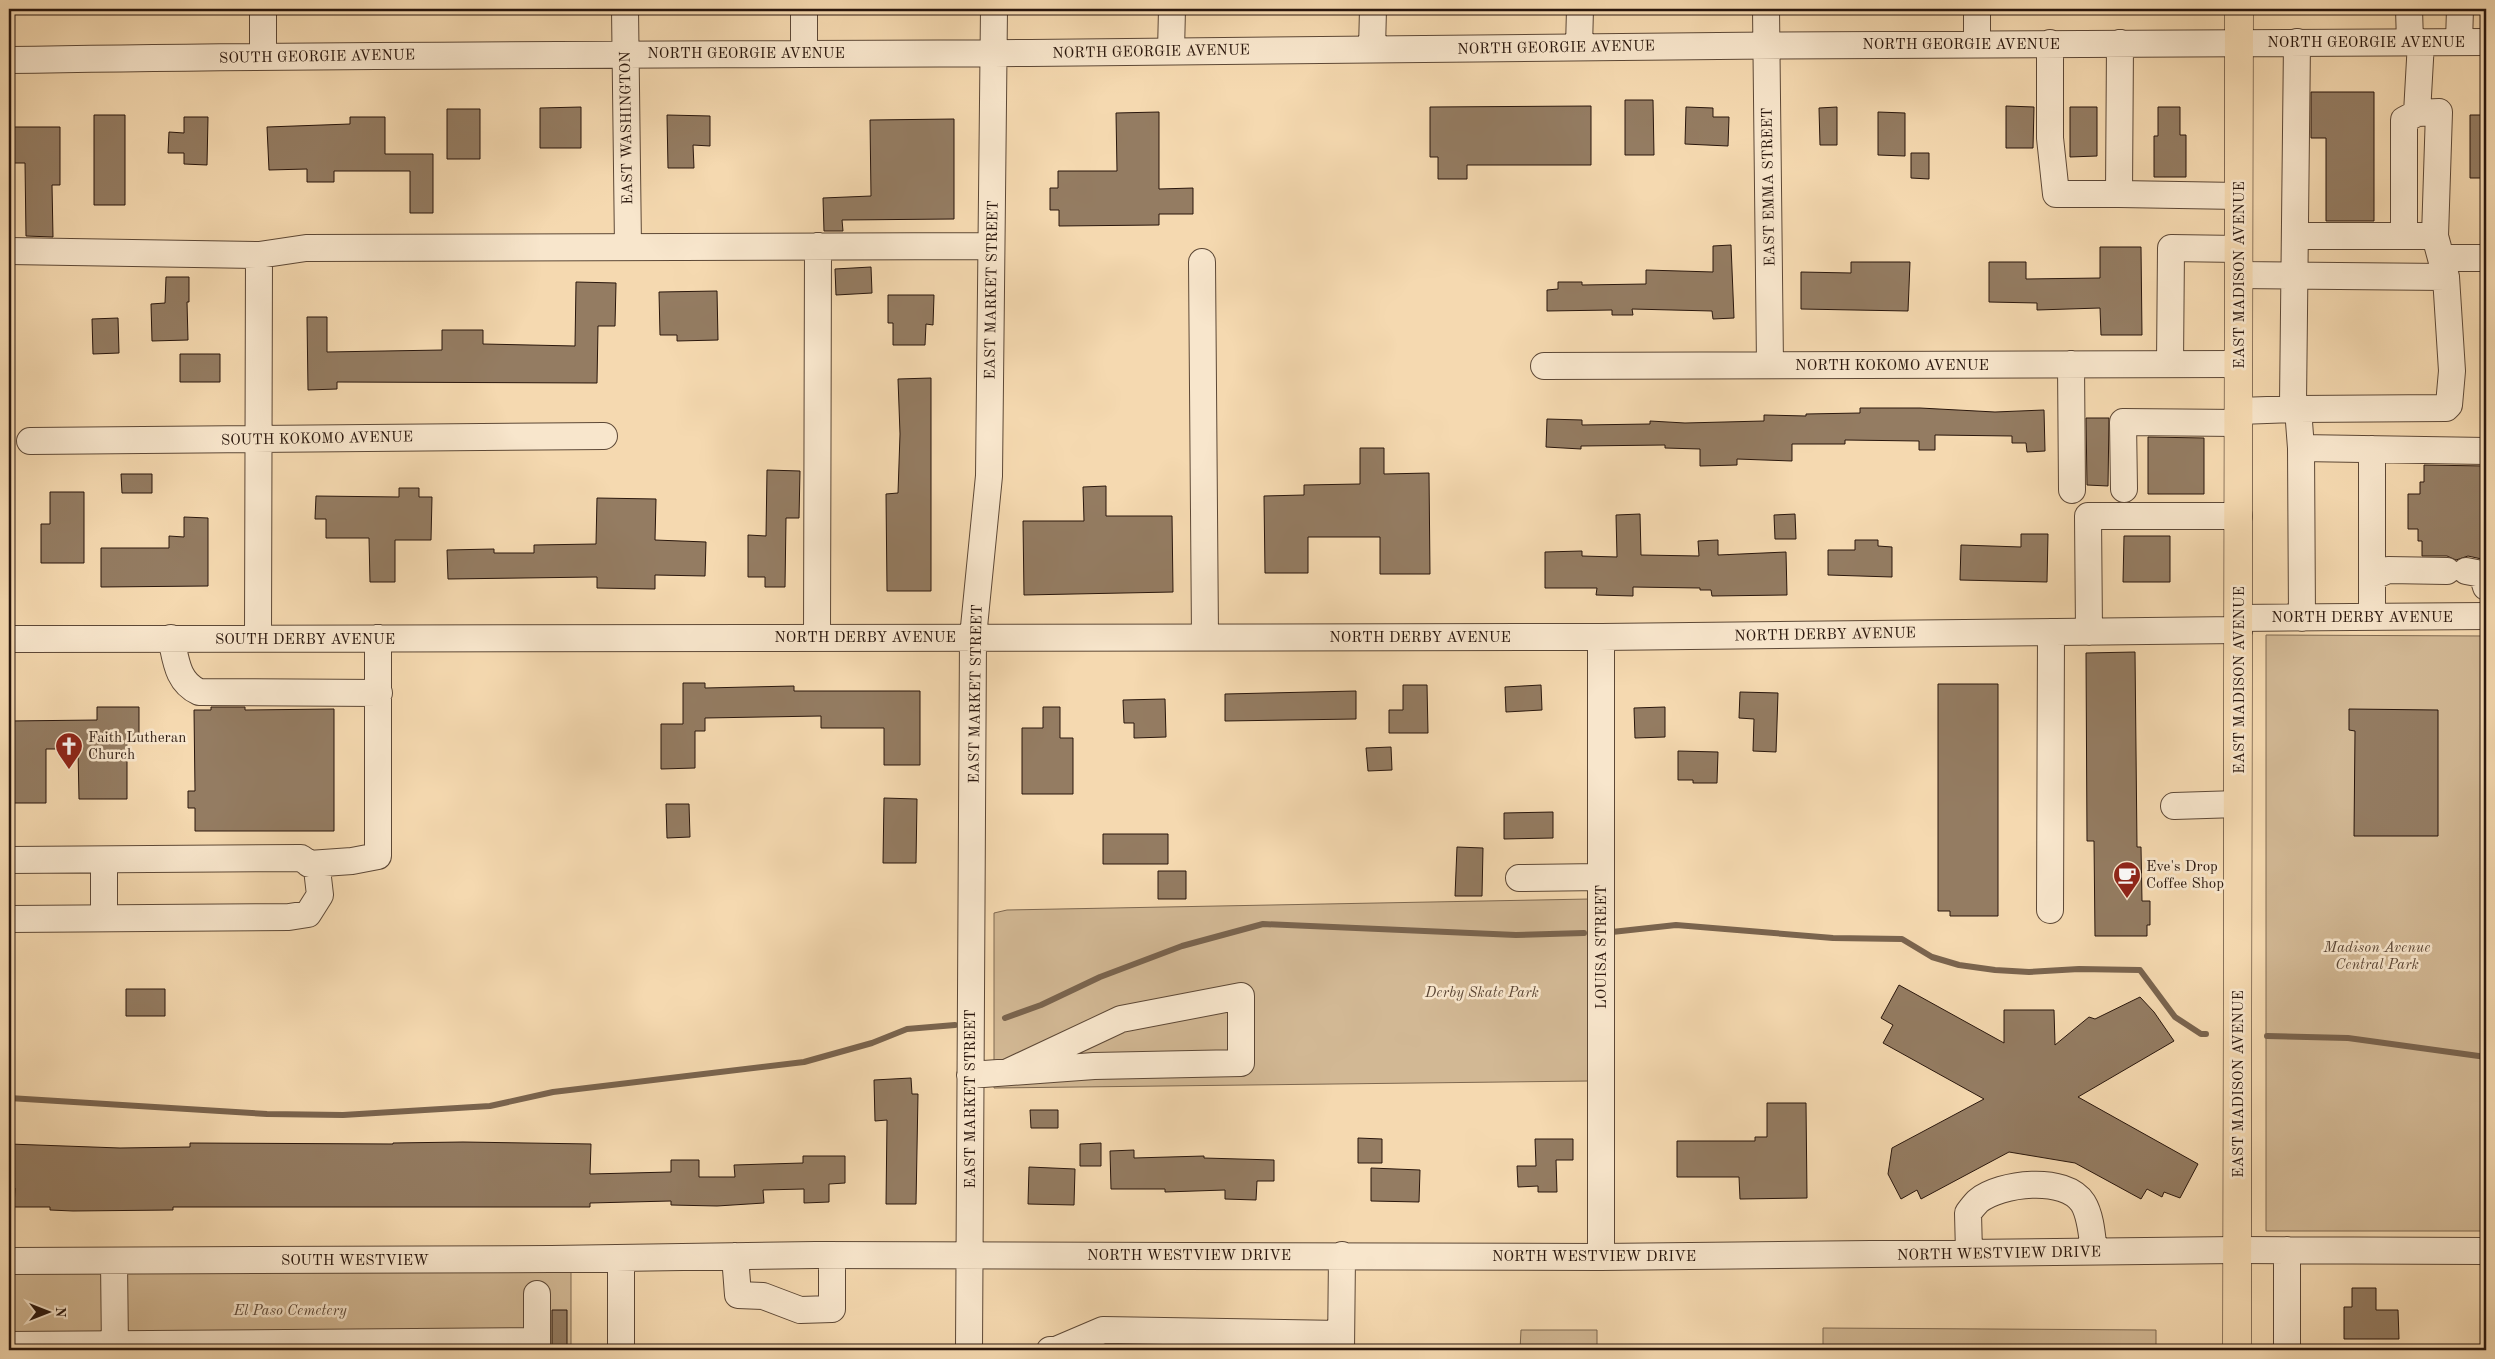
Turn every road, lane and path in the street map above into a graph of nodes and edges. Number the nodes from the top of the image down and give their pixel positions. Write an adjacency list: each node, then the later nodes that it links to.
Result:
1 (262, 9): 28 (street)
2 (625, 9): 27 (street, EAST WASHINGTON)
3 (804, 9): 25 (street)
4 (994, 9): 26 (street, EAST MARKET STREET)
5 (1172, 9): 24 (street)
6 (1373, 9): 23 (street)
7 (1580, 9): 22 (street)
8 (1766, 9): 21 (street, EAST EMMA STREET)
9 (1977, 9): 17 (street)
10 (2239, 9): 20 (main road, EAST MADISON AVENUE)
11 (2409, 9): 14 (street)
12 (2460, 9): 15 (street)
13 (2297, 42): 14 (street, NORTH GEORGIE AVENUE); 20 (street, NORTH GEORGIE AVENUE); 33 (street)
14 (2416, 42): 15 (street, NORTH GEORGIE AVENUE); 30 (street)
15 (2459, 42): 16 (street, NORTH GEORGIE AVENUE)
16 (2486, 42)
17 (1977, 43): 18 (street, NORTH GEORGIE AVENUE); 21 (street, NORTH GEORGIE AVENUE)
18 (2050, 43): 19 (street, NORTH GEORGIE AVENUE); 31 (street)
19 (2120, 43): 20 (street, NORTH GEORGIE AVENUE); 31 (street)
20 (2239, 43): 32 (main road, EAST MADISON AVENUE)
21 (1766, 45): 22 (street, NORTH GEORGIE AVENUE); 48 (street, EAST EMMA STREET)
22 (1579, 47): 23 (street, NORTH GEORGIE AVENUE)
23 (1372, 49): 24 (street, NORTH GEORGIE AVENUE)
24 (1171, 51): 26 (street, NORTH GEORGIE AVENUE)
25 (804, 53): 26 (street, NORTH GEORGIE AVENUE); 27 (street, NORTH GEORGIE AVENUE)
26 (993, 53): 37 (street, EAST MARKET STREET)
27 (625, 54): 28 (street, SOUTH GEORGIE AVENUE); 35 (street, EAST WASHINGTON)
28 (263, 56): 29 (street, SOUTH GEORGIE AVENUE)
29 (9, 60)
30 (2428, 112): 34 (street); 40 (street)
31 (2119, 194): 32 (street)
32 (2239, 196): 43 (main road, EAST MADISON AVENUE)
33 (2296, 236): 34 (street); 44 (street)
34 (2404, 236): 40 (street)
35 (628, 246): 36 (street); 39 (street)
36 (818, 246): 37 (street); 70 (street)
37 (991, 246): 71 (street, EAST MARKET STREET)
38 (9, 251): 39 (street)
39 (259, 255): 53 (street)
40 (2441, 257): 41 (street); 44 (street); 50 (street)
41 (2486, 258)
42 (1202, 262): 72 (street)
43 (2239, 262): 44 (street); 46 (street); 47 (main road, EAST MADISON AVENUE)
44 (2295, 275): 50 (street)
45 (2071, 364): 46 (street, NORTH KOKOMO AVENUE); 48 (street, NORTH KOKOMO AVENUE); 59 (street)
46 (2170, 364): 47 (street, NORTH KOKOMO AVENUE)
47 (2239, 364): 51 (main road, EAST MADISON AVENUE)
48 (1770, 365): 49 (street, NORTH KOKOMO AVENUE)
49 (1544, 366)
50 (2298, 409): 51 (street); 55 (street)
51 (2239, 417): 58 (street); 60 (main road, EAST MADISON AVENUE)
52 (604, 436): 53 (street, SOUTH KOKOMO AVENUE)
53 (259, 439): 54 (street, SOUTH KOKOMO AVENUE); 75 (street)
54 (30, 441)
55 (2301, 448): 56 (street); 65 (street)
56 (2372, 450): 57 (street); 61 (street)
57 (2486, 452)
58 (2124, 489)
59 (2072, 490)
60 (2239, 516): 66 (main road, EAST MADISON AVENUE); 68 (street)
61 (2372, 577): 62 (street); 64 (street)
62 (2486, 587)
63 (2486, 616): 64 (street, NORTH DERBY AVENUE)
64 (2372, 617): 65 (street, NORTH DERBY AVENUE)
65 (2302, 618): 66 (street, NORTH DERBY AVENUE)
66 (2239, 624): 68 (street, NORTH DERBY AVENUE); 79 (main road, EAST MADISON AVENUE)
67 (2051, 632): 68 (street, NORTH DERBY AVENUE); 73 (street, NORTH DERBY AVENUE); 86 (street)
68 (2089, 632)
69 (602, 636): 70 (street, NORTH DERBY AVENUE); 76 (street, SOUTH DERBY AVENUE)
70 (817, 636): 71 (street, NORTH DERBY AVENUE)
71 (973, 636): 72 (street, NORTH DERBY AVENUE); 90 (street, EAST MARKET STREET)
72 (1205, 636): 73 (street, NORTH DERBY AVENUE)
73 (1601, 637): 84 (street, LOUISA STREET)
74 (172, 638): 75 (street, SOUTH DERBY AVENUE); 77 (street, SOUTH DERBY AVENUE); 78 (street)
75 (258, 638): 76 (street, SOUTH DERBY AVENUE)
76 (378, 638): 78 (street)
77 (9, 639)
78 (379, 693): 83 (street)
79 (2238, 804): 80 (street); 91 (main road, EAST MADISON AVENUE)
80 (2174, 806)
81 (9, 860): 82 (street)
82 (104, 860): 83 (street); 87 (street)
83 (309, 864): 87 (street)
84 (1601, 877): 85 (street); 101 (street, LOUISA STREET)
85 (1519, 878)
86 (2050, 910)
87 (104, 918): 88 (street)
88 (9, 919)
89 (1008, 1072): 89 (street); 90 (street)
90 (970, 1075): 97 (street, EAST MARKET STREET)
91 (2237, 1250): 92 (street, NORTH WESTVIEW DRIVE); 94 (street, NORTH WESTVIEW DRIVE); 114 (main road, EAST MADISON AVENUE)
92 (2287, 1250): 93 (street, NORTH WESTVIEW DRIVE); 115 (street)
93 (2486, 1251)
94 (2094, 1252): 95 (street, NORTH WESTVIEW DRIVE); 95 (street)
95 (1969, 1253): 101 (street, NORTH WESTVIEW DRIVE)
96 (832, 1255): 97 (street, NORTH WESTVIEW DRIVE); 100 (street, NORTH WESTVIEW DRIVE); 100 (street)
97 (969, 1255): 98 (street, NORTH WESTVIEW DRIVE); 111 (street, EAST MARKET STREET)
98 (1342, 1255): 101 (street, NORTH WESTVIEW DRIVE); 106 (street)
99 (701, 1256): 100 (street, NORTH WESTVIEW DRIVE); 102 (street, SOUTH WESTVIEW)
100 (735, 1256)
101 (1601, 1257)
102 (621, 1258): 104 (street, SOUTH WESTVIEW); 110 (street)
103 (9, 1261): 104 (street, SOUTH WESTVIEW)
104 (114, 1261): 109 (street)
105 (537, 1294): 108 (street)
106 (1341, 1342): 113 (street)
107 (9, 1345): 109 (street)
108 (537, 1346): 109 (street)
109 (115, 1347)
110 (621, 1350)
111 (969, 1350): 112 (street)
112 (985, 1350)
113 (1050, 1350)
114 (2237, 1350)
115 (2287, 1350)

